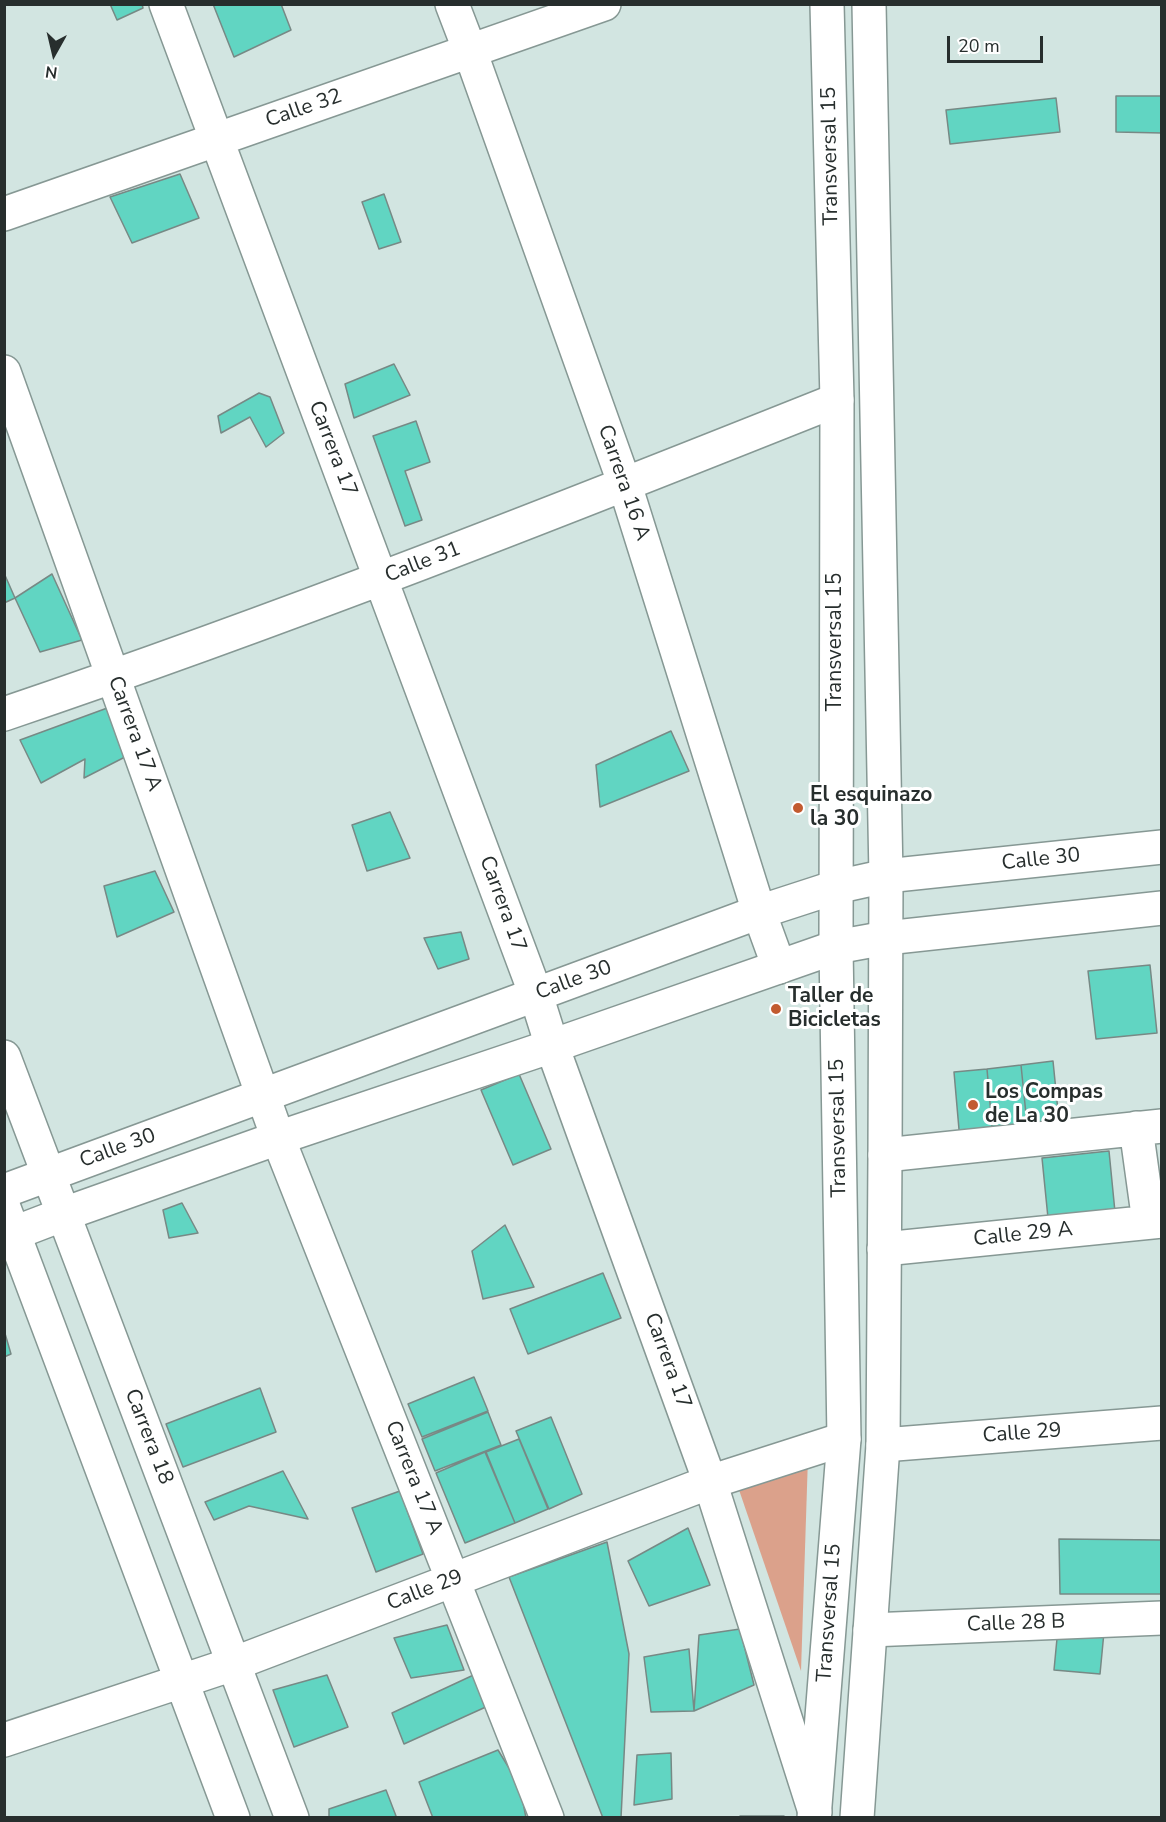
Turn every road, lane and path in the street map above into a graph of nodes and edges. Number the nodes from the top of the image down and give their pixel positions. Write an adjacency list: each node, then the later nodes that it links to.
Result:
1 (166, 4): 7 (street, Carrera 17)
2 (452, 4): 6 (street, Carrera 16 A)
3 (604, 4): 6 (street, Calle 32)
4 (827, 4): 10 (street, Transversal 15)
5 (869, 4): 16 (street, Transversal 15)
6 (470, 51): 7 (street, Calle 32); 11 (street, Carrera 16 A)
7 (217, 139): 8 (street, Calle 32); 12 (street, Carrera 17)
8 (4, 214)
9 (4, 372): 13 (street, Carrera 17 A)
10 (837, 400): 11 (street, Calle 31); 17 (street, Transversal 15)
11 (625, 485): 12 (street, Calle 31); 19 (street, Carrera 16 A)
12 (381, 579): 13 (street, Calle 31); 23 (street, Carrera 17)
13 (114, 677): 14 (street, Calle 31); 26 (street, Carrera 17 A)
14 (4, 714)
15 (1161, 848): 16 (street, Calle 30)
16 (886, 876): 17 (street, Calle 30); 20 (street, Transversal 15)
17 (836, 887): 19 (street, Calle 30); 21 (street, Transversal 15)
18 (1161, 908): 20 (street, Calle 30)
19 (759, 912): 22 (street, Carrera 16 A); 23 (street, Calle 30)
20 (886, 938): 21 (street, Calle 30); 29 (street, Transversal 15)
21 (836, 947): 22 (street, Calle 30); 37 (street, Transversal 15)
22 (778, 967): 24 (street, Calle 30)
23 (536, 995): 24 (street, Carrera 17); 26 (street, Calle 30)
24 (552, 1046): 28 (street, Calle 30); 39 (street, Carrera 17)
25 (4, 1057): 30 (street, Carrera 18)
26 (264, 1096): 28 (street, Carrera 17 A); 30 (street, Calle 30)
27 (1149, 1127): 29 (street); 33 (street)
28 (278, 1138): 32 (street, Calle 30); 40 (street, Carrera 17 A)
29 (885, 1155): 35 (street, Transversal 15)
30 (49, 1174): 31 (street, Calle 30); 32 (street, Carrera 18)
31 (4, 1191)
32 (64, 1214): 34 (street, Calle 30); 43 (street, Carrera 18)
33 (1155, 1222): 35 (street, Calle 29 A)
34 (8, 1226): 44 (street)
35 (884, 1249): 38 (street, Transversal 15)
36 (1161, 1423): 38 (street, Calle 29)
37 (844, 1439): 39 (street, Calle 29); 46 (street, Transversal 15)
38 (883, 1445): 42 (street, Transversal 15)
39 (710, 1482): 40 (street, Calle 29); 46 (street, Carrera 17)
40 (453, 1580): 43 (street, Calle 29); 49 (street, Carrera 17 A)
41 (1161, 1618): 42 (street, Calle 28 B)
42 (870, 1630): 50 (street, Transversal 15)
43 (233, 1664): 44 (street, Calle 29); 48 (street, Carrera 18)
44 (182, 1682): 45 (street, Calle 29); 47 (street)
45 (4, 1740)
46 (815, 1815)
47 (233, 1818)
48 (292, 1818)
49 (547, 1818)
50 (857, 1818)

